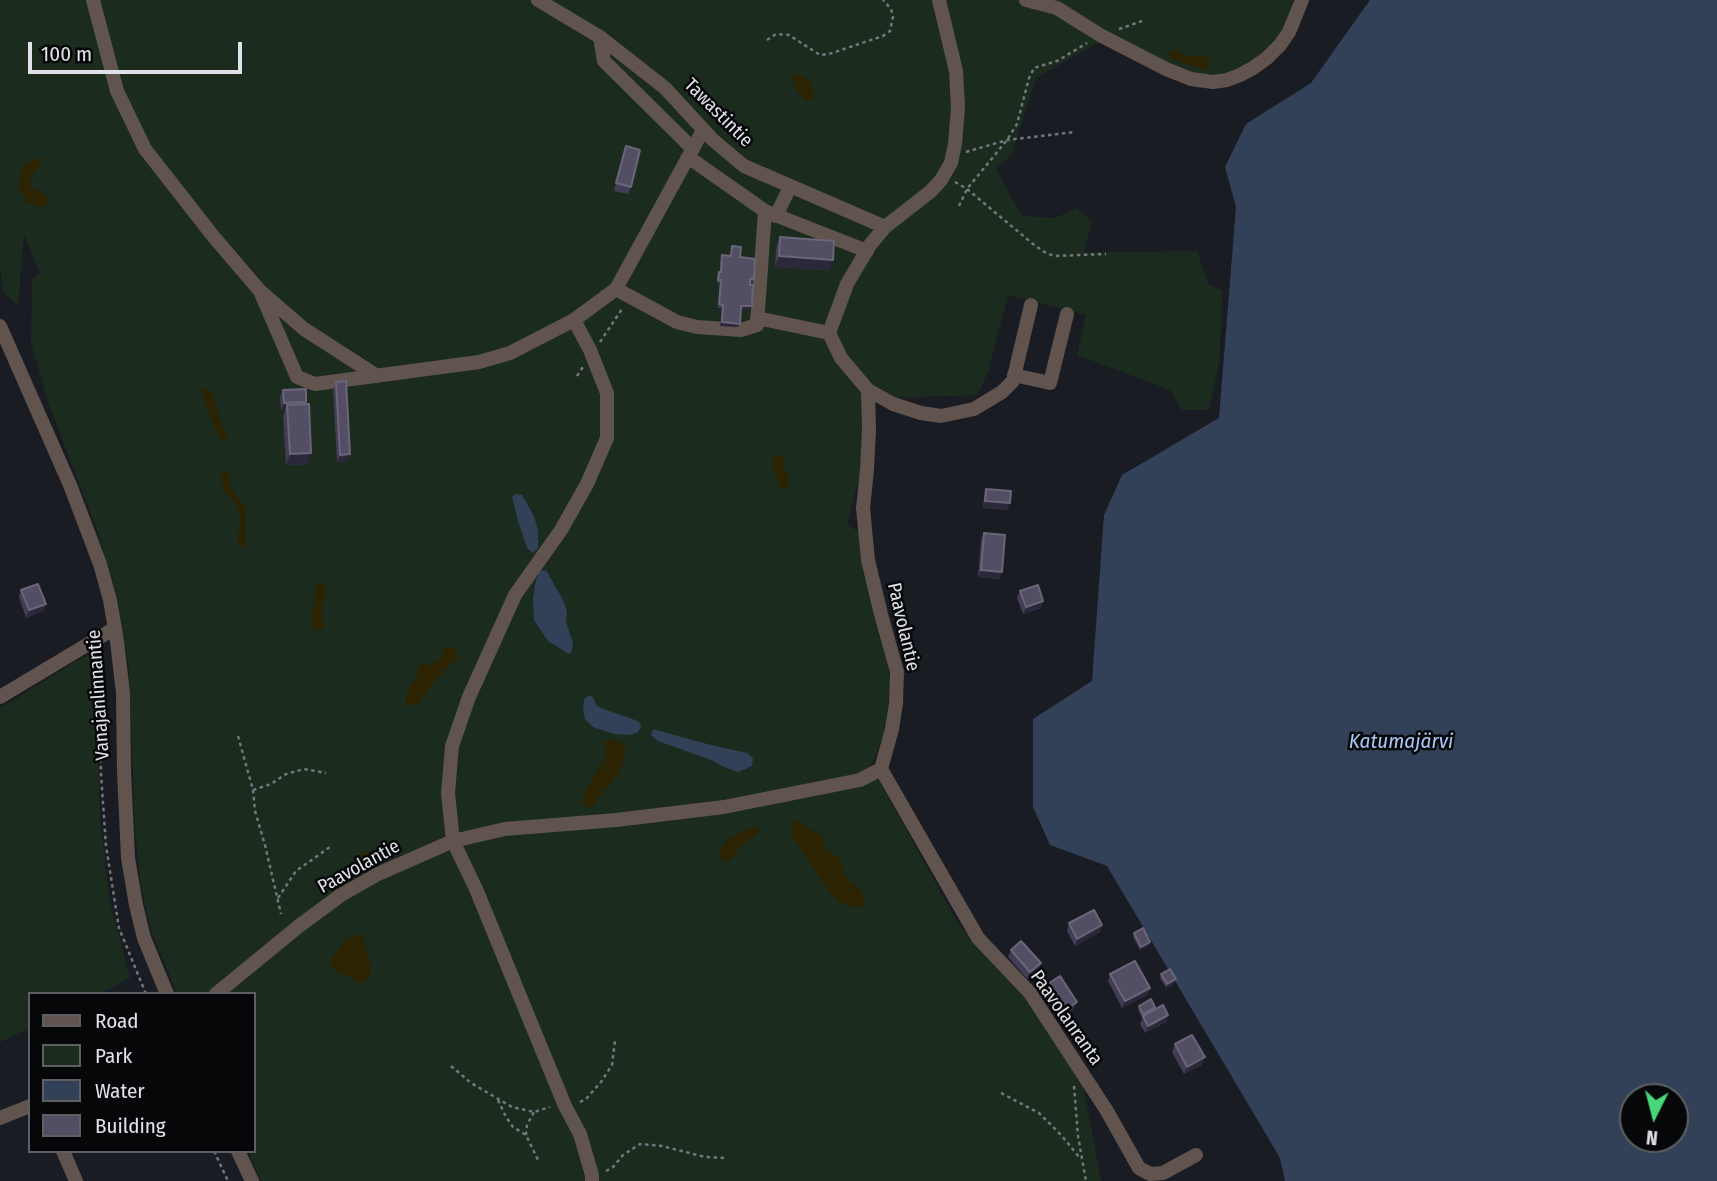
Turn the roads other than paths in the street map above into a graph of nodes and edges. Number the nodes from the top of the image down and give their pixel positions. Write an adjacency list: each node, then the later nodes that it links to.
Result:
1 (93, 0): 13 (street)
2 (538, 0): 6 (street, Tawastintie)
3 (939, 0): 11 (street)
4 (1026, 0): 5 (street)
5 (1302, 0)
6 (600, 37): 7 (street, Tawastintie); 8 (street)
7 (704, 130): 8 (street); 9 (street, Tawastintie)
8 (690, 153): 10 (street); 14 (street)
9 (790, 187): 10 (street); 11 (street, Tawastintie)
10 (770, 213): 12 (street); 17 (street)
11 (885, 227): 12 (street)
12 (867, 251): 20 (street)
13 (260, 291): 22 (street); 22 (street)
14 (621, 292): 17 (street); 18 (street)
15 (1031, 305): 21 (street)
16 (1067, 314): 21 (street)
17 (757, 318): 20 (street)
18 (575, 320): 22 (street); 27 (street)
19 (0, 326): 24 (street, Vanajanlinnantie)
20 (830, 333): 23 (street)
21 (1014, 375): 23 (street)
22 (377, 376)
23 (867, 390): 26 (street, Paavolantie)
24 (115, 628): 25 (street); 28 (street, Vanajanlinnantie)
25 (0, 697)
26 (881, 769): 27 (street, Paavolantie); 34 (street, Paavolanranta)
27 (453, 841): 29 (street, Paavolantie); 35 (street)
28 (166, 992)
29 (218, 992)
30 (28, 1107): 31 (street)
31 (0, 1118)
32 (64, 1153): 36 (street)
33 (239, 1153): 37 (street)
34 (1196, 1154)
35 (592, 1178)
36 (76, 1181)
37 (252, 1181)

